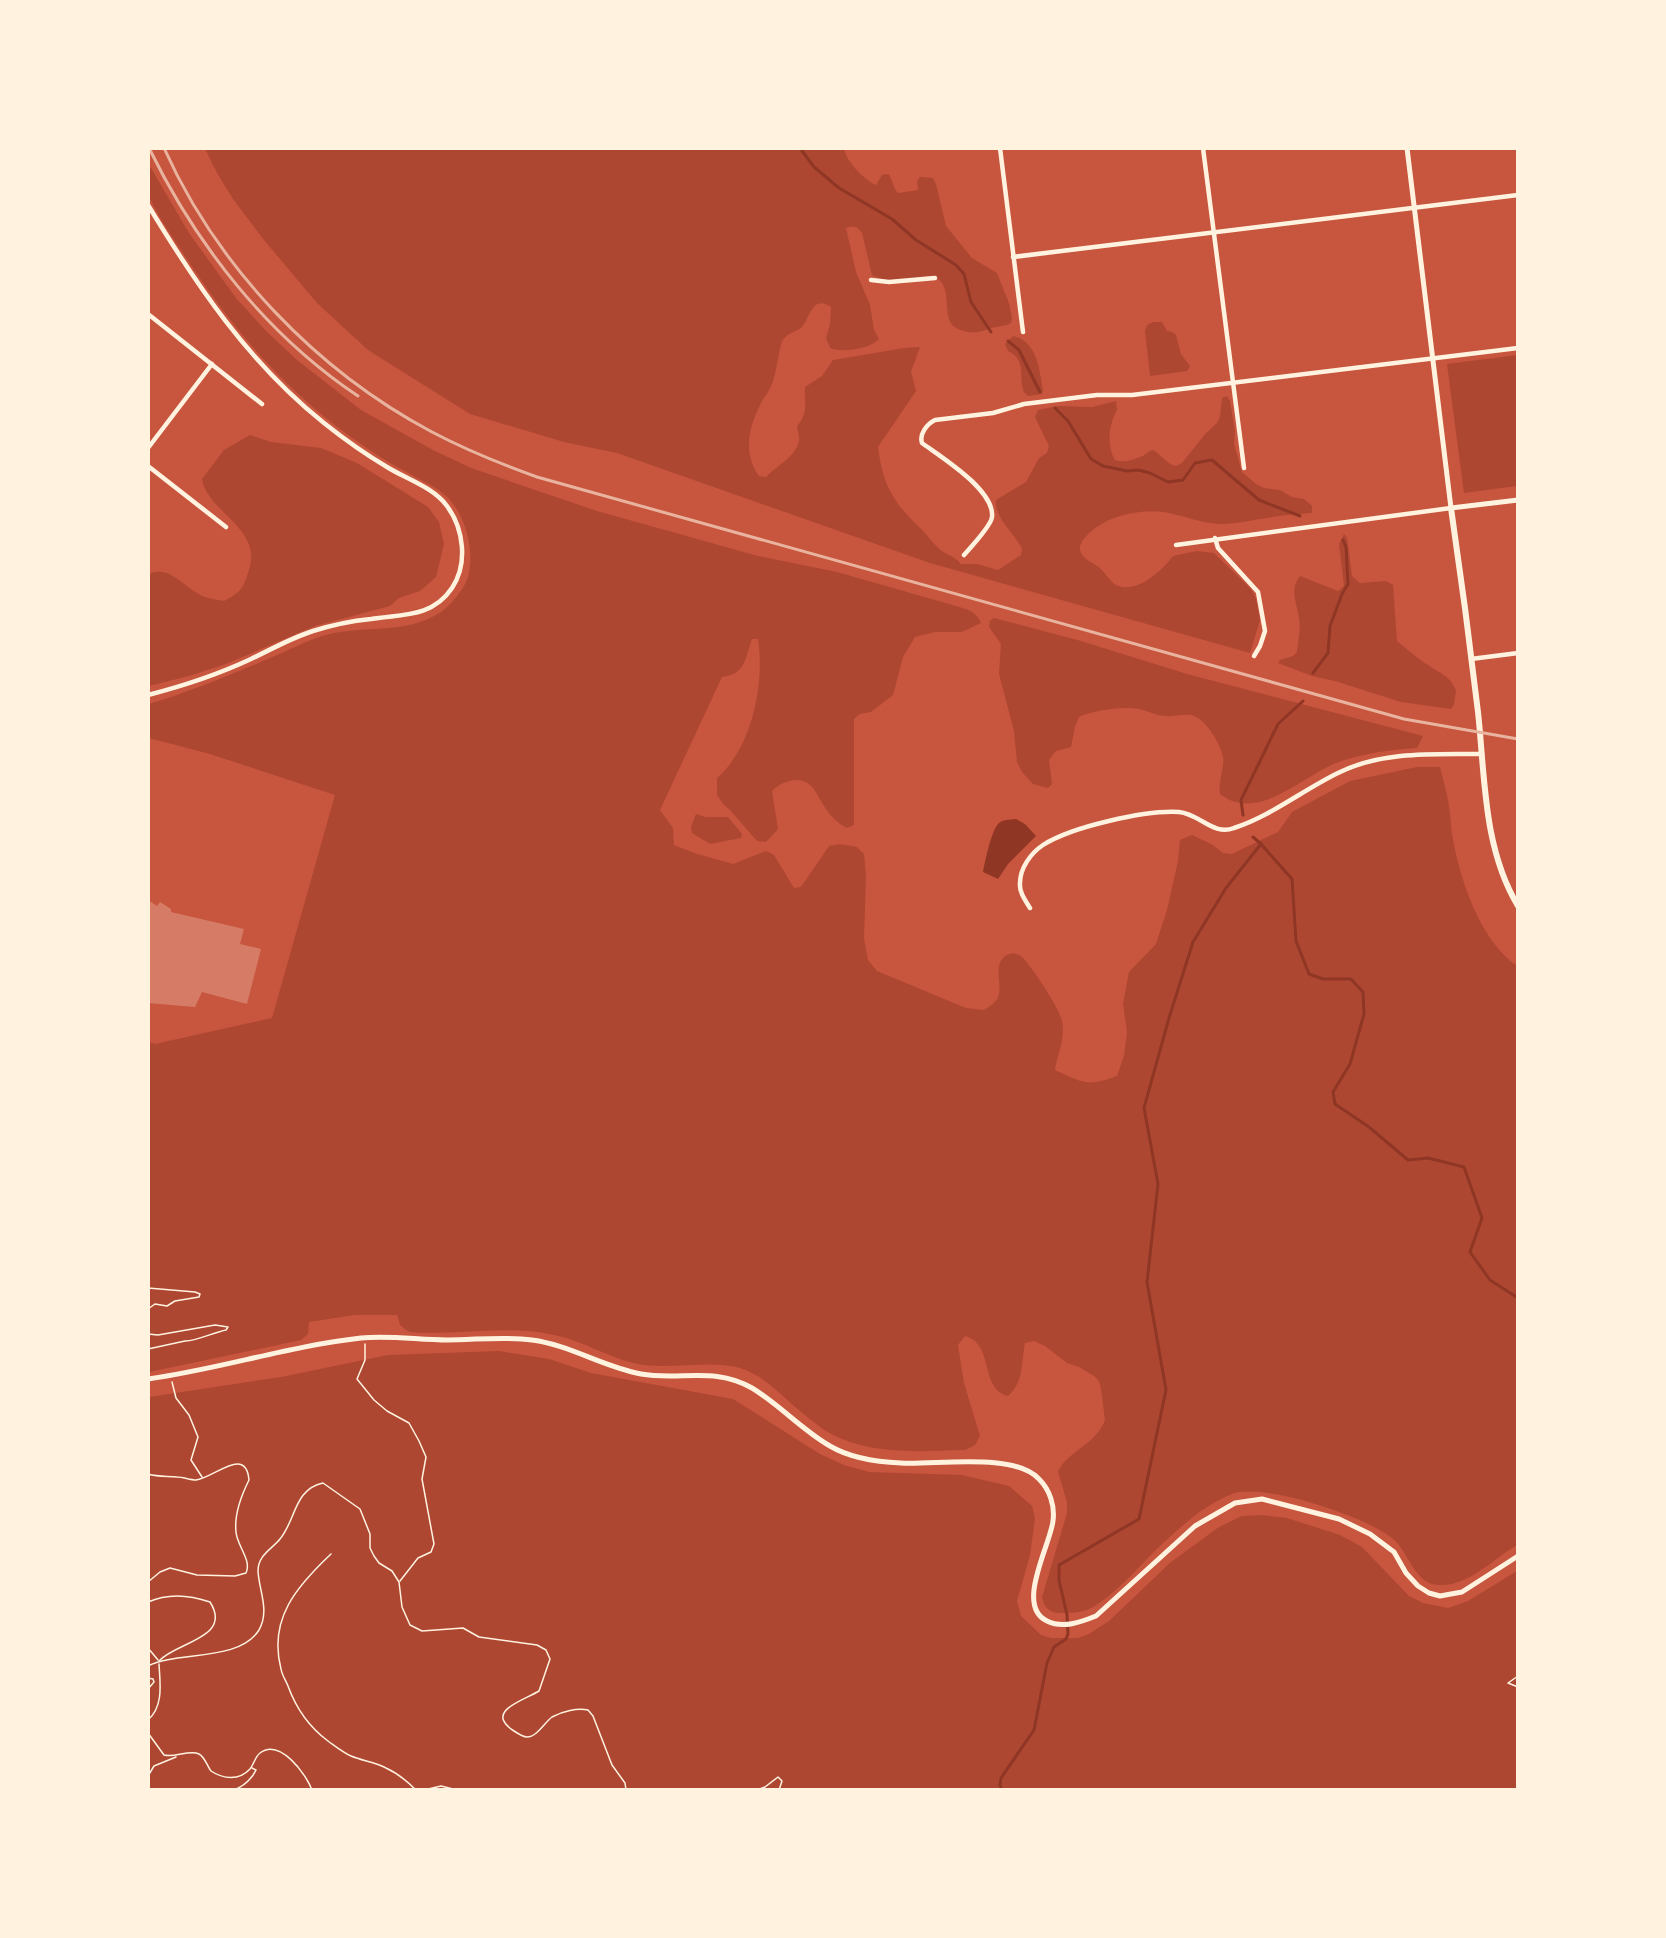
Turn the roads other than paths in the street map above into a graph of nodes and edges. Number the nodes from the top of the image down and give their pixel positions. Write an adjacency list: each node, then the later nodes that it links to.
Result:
1 (1000, 148): 8 (street)
2 (1203, 148): 7 (street)
3 (1407, 148): 6 (street)
4 (1518, 195): 6 (street)
5 (148, 205): 30 (street)
6 (1414, 207): 7 (street); 14 (street)
7 (1214, 233): 8 (street); 16 (street)
8 (1013, 257): 12 (street)
9 (936, 278): 10 (street)
10 (871, 280)
11 (148, 314): 15 (street)
12 (1023, 332)
13 (1518, 348): 14 (street)
14 (1433, 358): 16 (street); 22 (street)
15 (212, 364): 17 (street); 18 (street)
16 (1232, 383): 20 (street); 26 (street)
17 (262, 404)
18 (148, 448)
19 (148, 466): 23 (street)
20 (1244, 468)
21 (1518, 500): 22 (street)
22 (1451, 508): 24 (street); 29 (main road)
23 (226, 526)
24 (1215, 538): 25 (street); 28 (street)
25 (1176, 544)
26 (964, 555)
27 (1518, 653): 29 (street)
28 (1254, 656)
29 (1471, 659): 31 (main road)
30 (148, 695)
31 (1482, 754): 32 (main road); 33 (street)
32 (1518, 906)
33 (1030, 908)
34 (148, 1379): 35 (street)
35 (1518, 1556)

